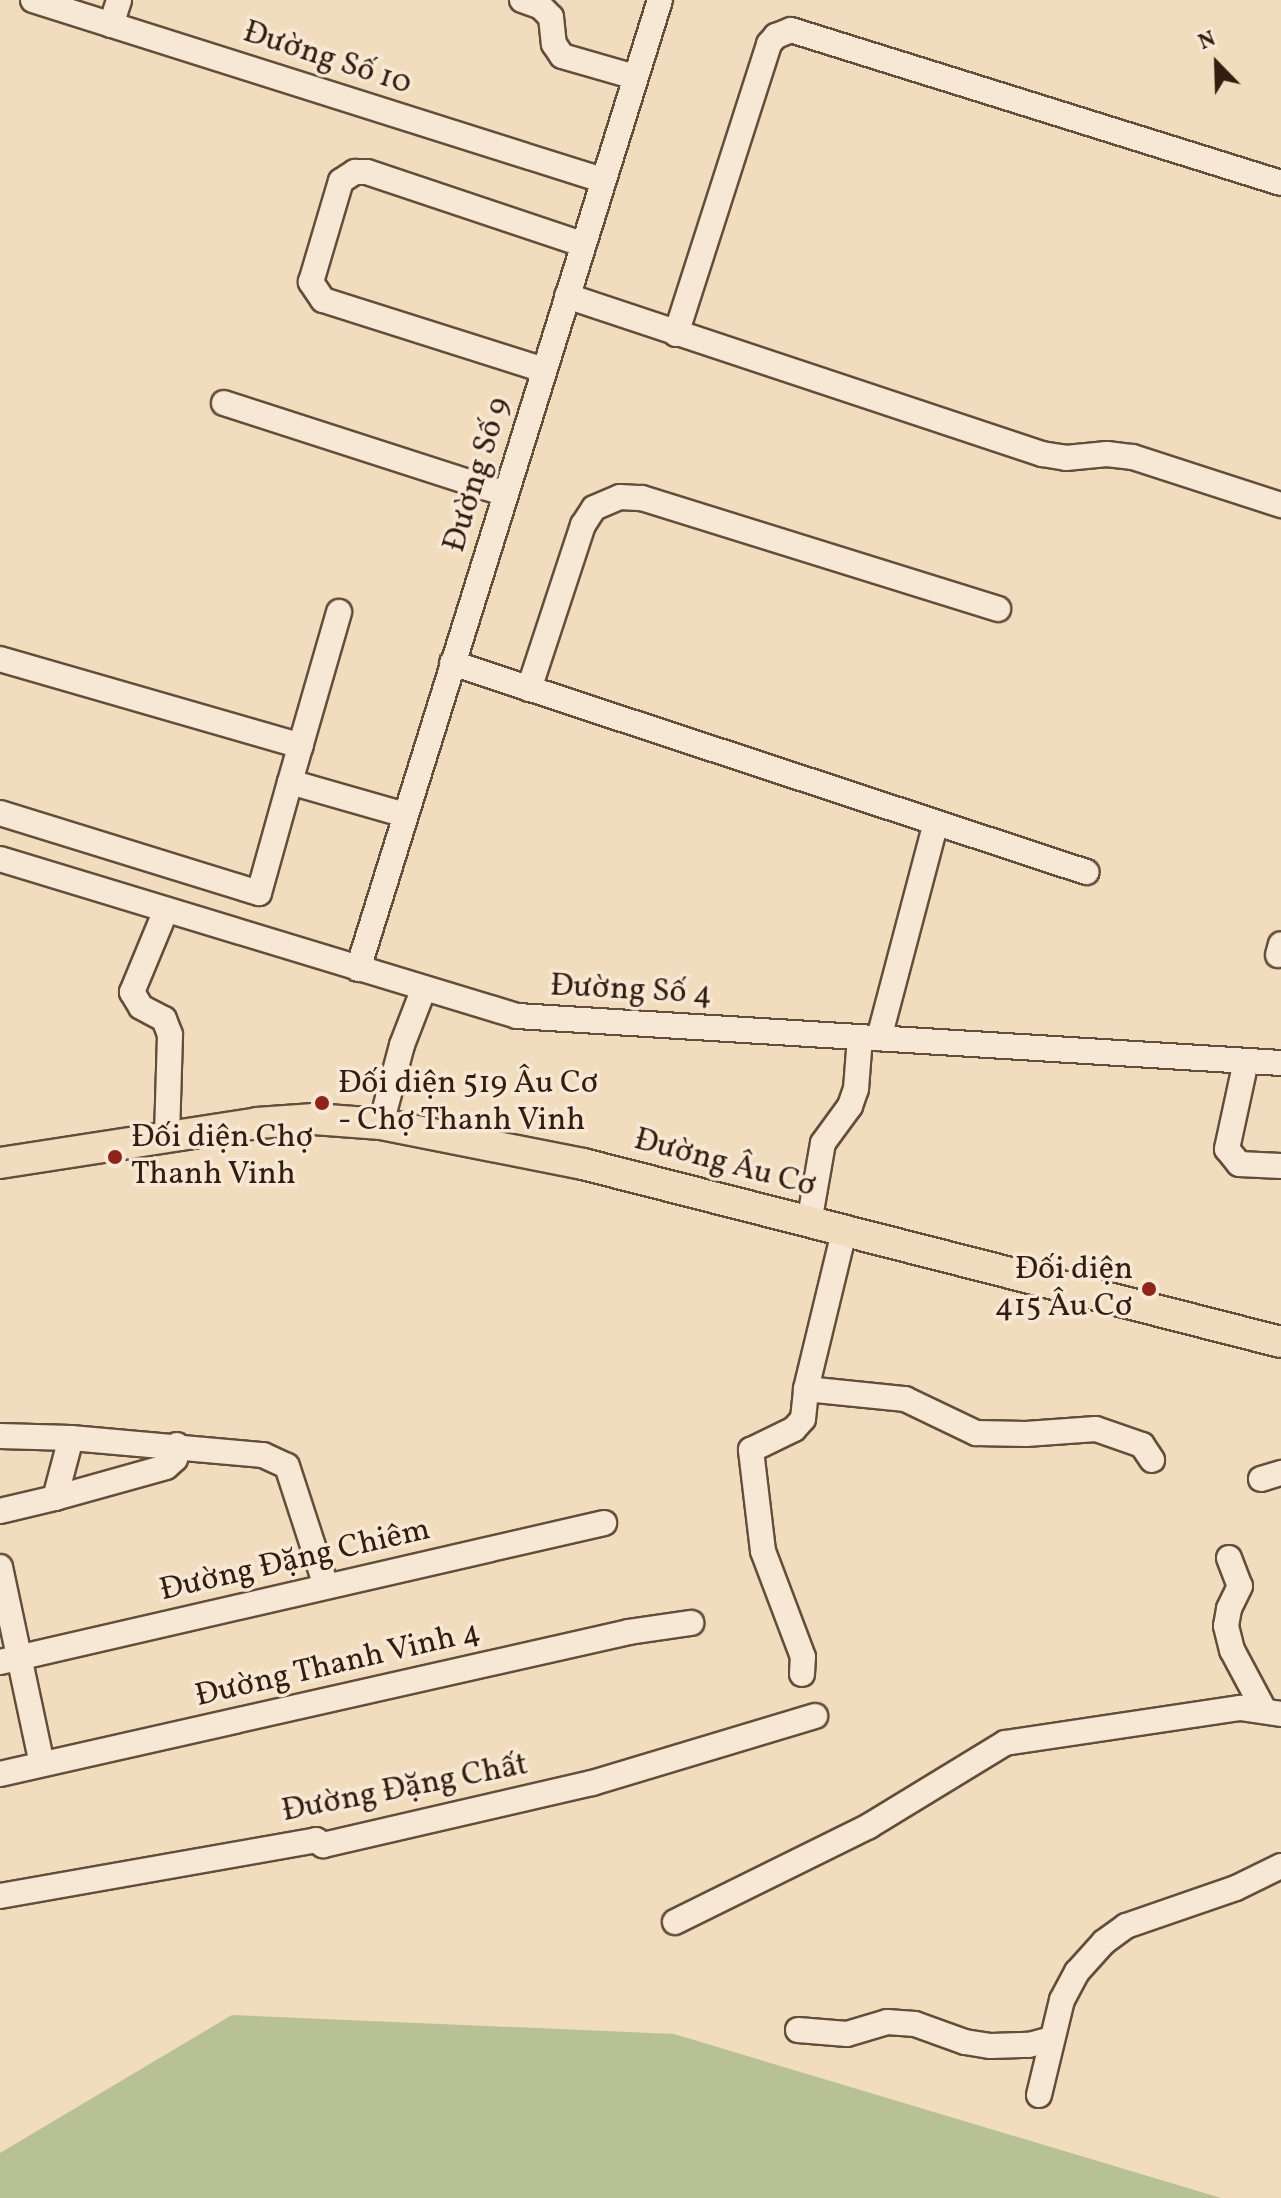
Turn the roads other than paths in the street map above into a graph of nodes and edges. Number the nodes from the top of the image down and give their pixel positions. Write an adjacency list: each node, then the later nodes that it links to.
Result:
1 (33, 0): 5 (street, Đường Số 10)
2 (119, 0): 5 (street)
3 (522, 0): 6 (street)
4 (660, 0): 6 (street, Đường Số 9)
5 (111, 25): 7 (street, Đường Số 10)
6 (635, 77): 7 (street, Đường Số 9)
7 (602, 180): 9 (street, Đường Số 9)
8 (1281, 183): 11 (street)
9 (582, 244): 10 (street, Đường Số 9); 12 (street)
10 (567, 296): 11 (street); 12 (street, Đường Số 9)
11 (676, 334): 15 (street)
12 (544, 370): 14 (street, Đường Số 9)
13 (224, 403): 14 (street)
14 (505, 494): 19 (street, Đường Số 9)
15 (1281, 505)
16 (998, 609): 20 (street)
17 (339, 612): 21 (street)
18 (0, 659): 21 (street)
19 (452, 663): 20 (street); 24 (street, Đường Số 9)
20 (529, 689): 25 (street)
21 (301, 746): 22 (street)
22 (290, 782): 23 (street); 24 (street)
23 (0, 813)
24 (405, 815): 29 (street, Đường Số 9)
25 (936, 823): 27 (street); 31 (street)
26 (0, 859): 28 (street, Đường Số 4)
27 (1086, 872)
28 (166, 910): 29 (street, Đường Số 4); 35 (street)
29 (358, 969): 30 (street, Đường Số 4)
30 (424, 988): 31 (street, Đường Số 4); 34 (street)
31 (869, 1037): 32 (street, Đường Số 4); 38 (street)
32 (1246, 1061): 33 (street, Đường Số 4); 37 (street)
33 (1281, 1063)
34 (381, 1124): 35 (main road, Đường Âu Cơ); 38 (main road, Đường Âu Cơ)
35 (167, 1137): 36 (main road, Đường Âu Cơ)
36 (0, 1163)
37 (1281, 1166)
38 (809, 1223): 39 (main road, Đường Âu Cơ)
39 (844, 1232): 40 (main road, Đường Âu Cơ); 41 (street)
40 (1281, 1342)
41 (806, 1389): 45 (street); 54 (street)
42 (0, 1436): 43 (street)
43 (71, 1438): 44 (street); 46 (street)
44 (177, 1445): 46 (street); 51 (street)
45 (1152, 1460)
46 (55, 1498): 47 (street)
47 (0, 1511)
48 (604, 1523): 51 (street, Đường Đặng Chiêm)
49 (1229, 1558): 55 (street)
50 (0, 1567): 53 (street)
51 (326, 1586): 53 (street, Đường Đặng Chiêm)
52 (691, 1623): 57 (street, Đường Thanh Vinh 4)
53 (10, 1660): 57 (street)
54 (802, 1674)
55 (1272, 1712): 61 (street)
56 (815, 1716): 60 (street, Đường Đặng Chất)
57 (42, 1764): 58 (street, Đường Thanh Vinh 4)
58 (0, 1774)
59 (1281, 1866): 63 (street)
60 (0, 1896)
61 (675, 1922)
62 (798, 2030): 63 (street)
63 (1051, 2039): 64 (street)
64 (1039, 2095)

